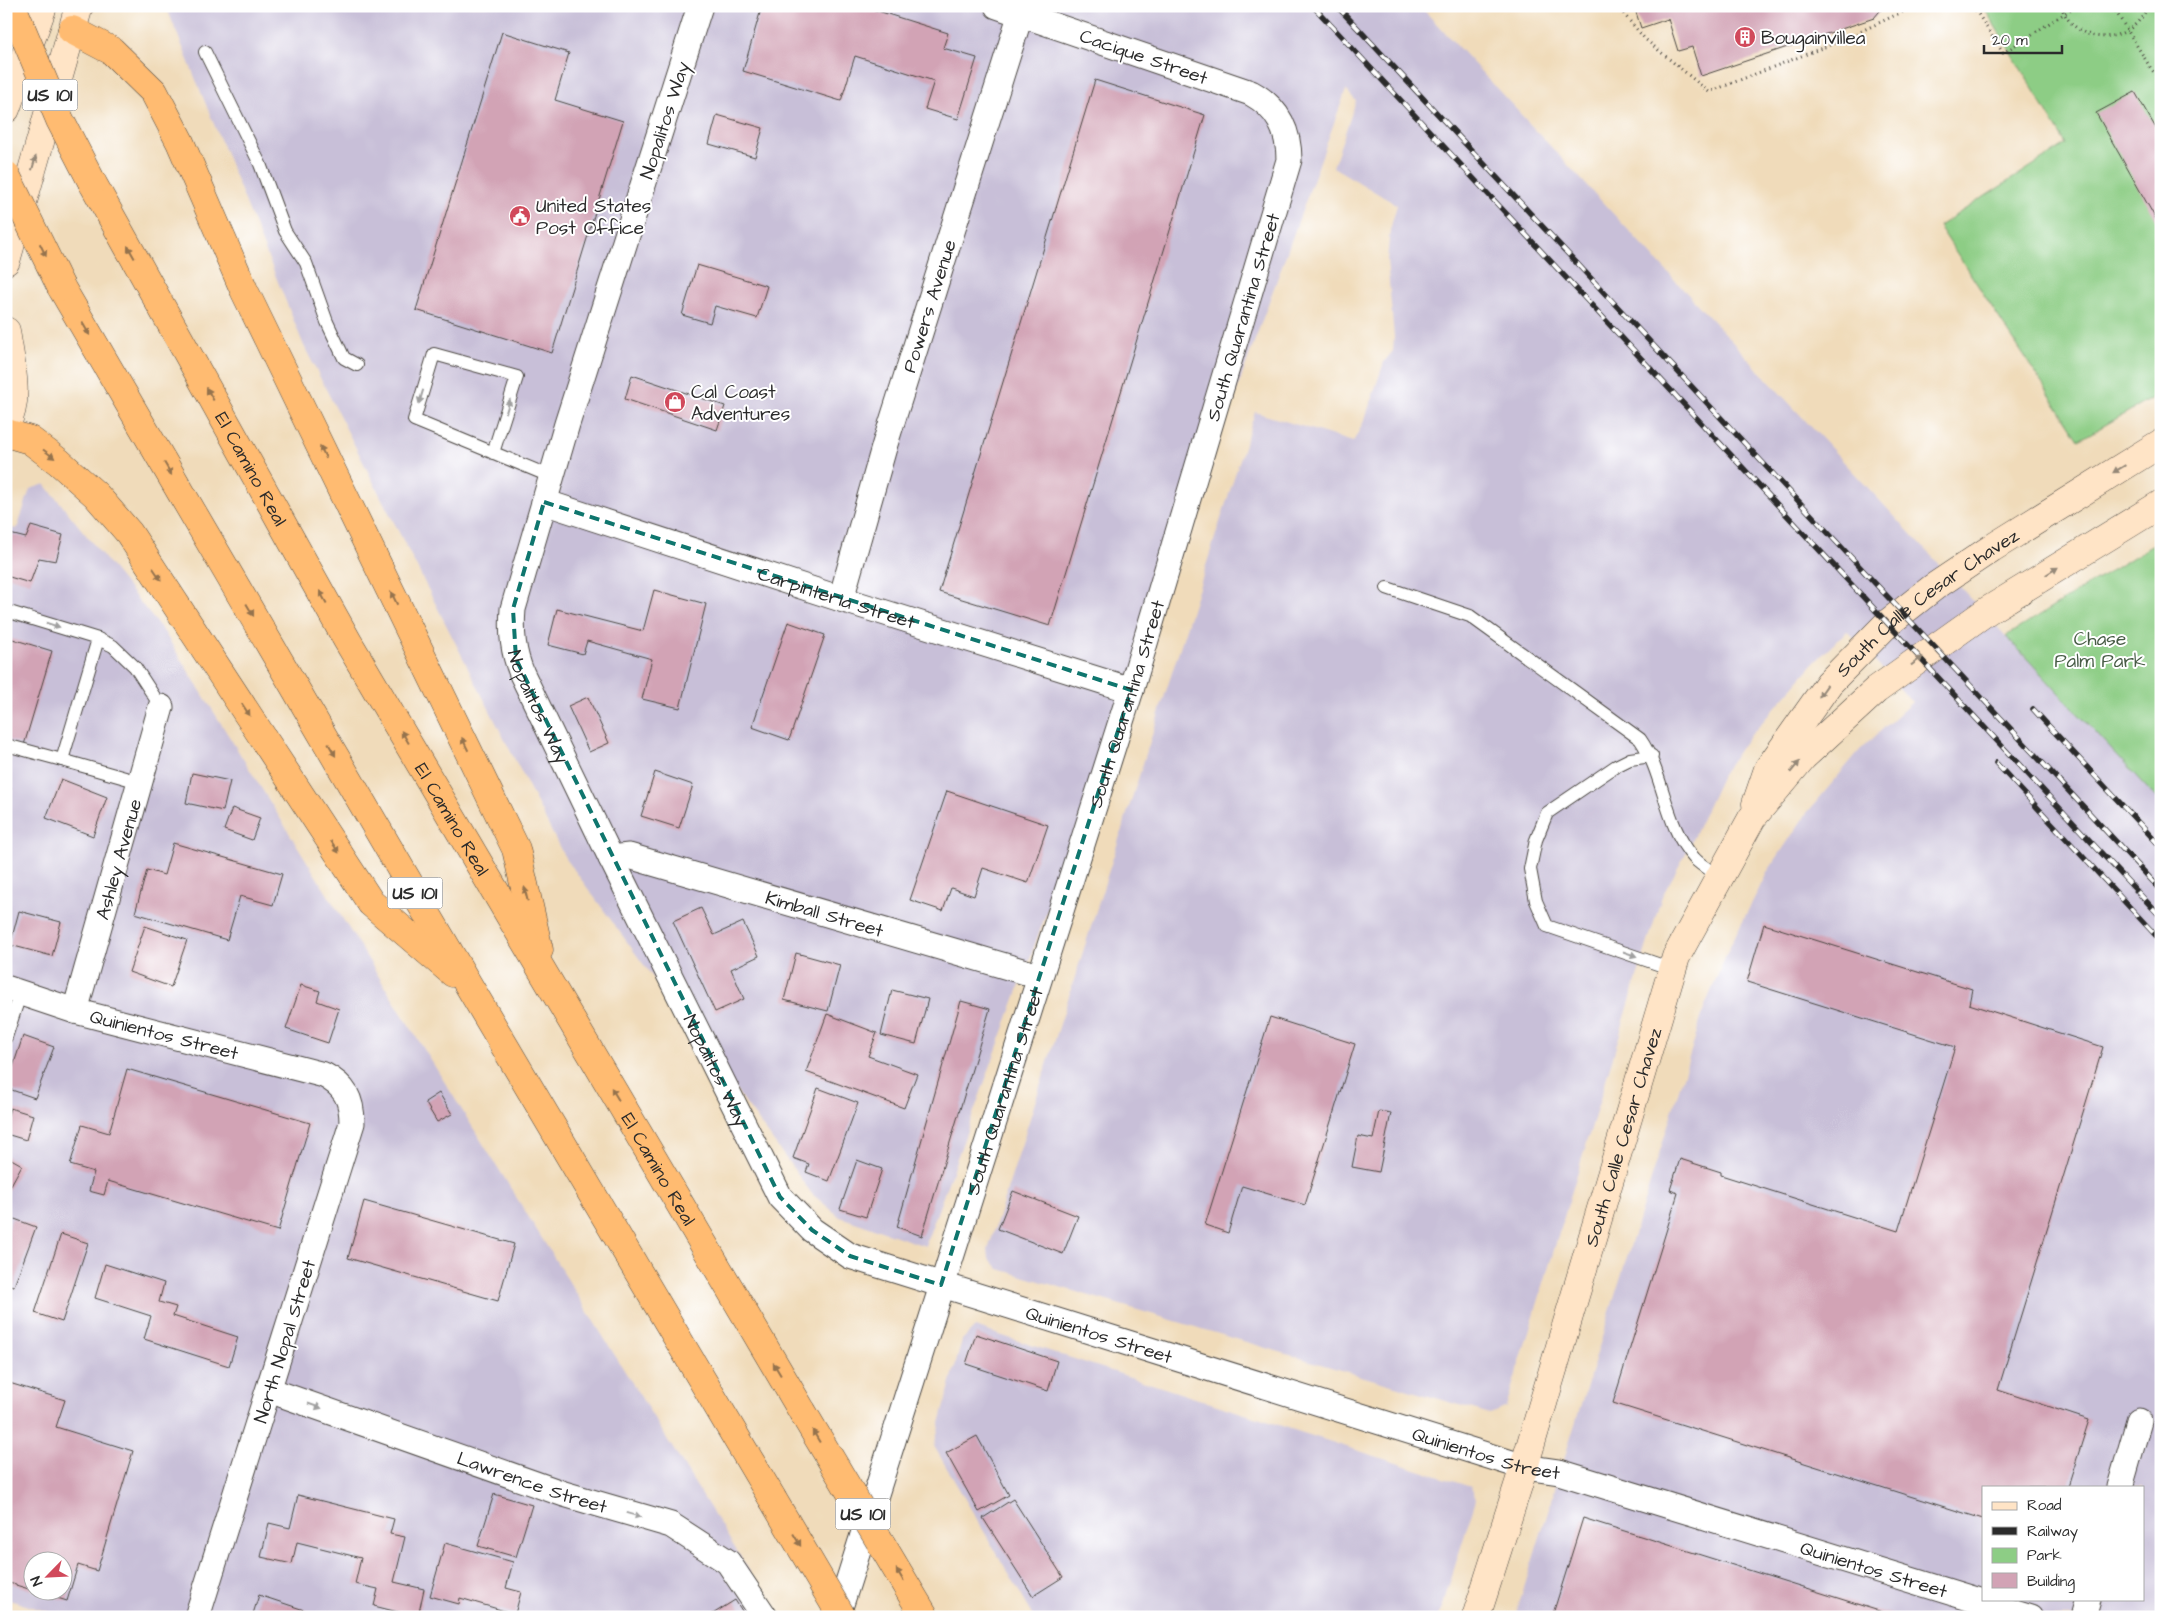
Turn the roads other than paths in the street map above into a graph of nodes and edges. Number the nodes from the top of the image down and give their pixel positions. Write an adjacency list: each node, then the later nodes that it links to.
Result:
1 (12, 6): 35 (highway, El Camino Real / US 101, one-way to 1, bridge)
2 (43, 6): 8 (street)
3 (700, 6): 18 (street, Nopalitos Way)
4 (997, 6): 5 (street, Cacique Street)
5 (1021, 13): 9 (street, Cacique Street); 22 (street, Powers Avenue)
6 (76, 18): 11 (street, one-way to 6); 35 (highway, one-way to 6)
7 (205, 52): 13 (lane)
8 (6, 109)
9 (1281, 120): 25 (street, South Quarantina Street)
10 (6, 175): 37 (highway, US 101, one-way to 37, bridge)
11 (6, 261)
12 (6, 331): 14 (street)
13 (356, 366)
14 (6, 425)
15 (6, 433): 37 (highway, one-way to 37)
16 (2161, 443): 31 (street, South Calle Cesar Chavez, one-way to 31)
17 (493, 453): 17 (lane, one-way to 17); 18 (lane)
18 (552, 476): 19 (street, Nopalitos Way)
19 (544, 502): 22 (street, Carpinteria Street); 32 (street, Nopalitos Way)
20 (2161, 504): 31 (street, South Calle Cesar Chavez, one-way to 20)
21 (1387, 588): 28 (lane)
22 (841, 599): 25 (street, Carpinteria Street)
23 (6, 611): 24 (lane, one-way to 24)
24 (98, 639): 26 (lane); 29 (lane)
25 (1131, 690): 36 (street, South Quarantina Street)
26 (161, 707): 30 (street, Ashley Avenue)
27 (6, 745): 29 (lane)
28 (1652, 756): 33 (lane); 34 (lane, one-way to 34)
29 (62, 760): 30 (lane)
30 (139, 782): 39 (street, Ashley Avenue)
31 (1752, 818): 33 (street, South Calle Cesar Chavez)
32 (611, 858): 36 (street, Kimball Street); 42 (street, Nopalitos Way)
33 (1719, 876): 34 (street, South Calle Cesar Chavez)
34 (1672, 969): 45 (street, South Calle Cesar Chavez)
35 (545, 975): 52 (highway, El Camino Real / US 101, one-way to 35, bridge)
36 (1039, 976): 42 (street, South Quarantina Street)
37 (469, 986): 51 (highway, US 101, one-way to 51, bridge)
38 (14, 990): 39 (street, Quinientos Street); 40 (lane)
39 (75, 1011): 41 (street, Quinientos Street)
40 (6, 1037)
41 (324, 1075): 43 (street, North Nopal Street)
42 (941, 1285): 45 (street, Quinientos Street); 50 (street, South Quarantina Street)
43 (269, 1390): 48 (street, North Nopal Street); 49 (street, Lawrence Street, one-way to 49)
44 (2139, 1420): 46 (street)
45 (1524, 1467): 53 (street, South Calle Cesar Chavez); 54 (street, Quinientos Street)
46 (2120, 1486)
47 (2088, 1600): 55 (street)
48 (196, 1617)
49 (765, 1617)
50 (837, 1617)
51 (842, 1617)
52 (925, 1617)
53 (1476, 1617)
54 (2031, 1617)
55 (2084, 1617)

